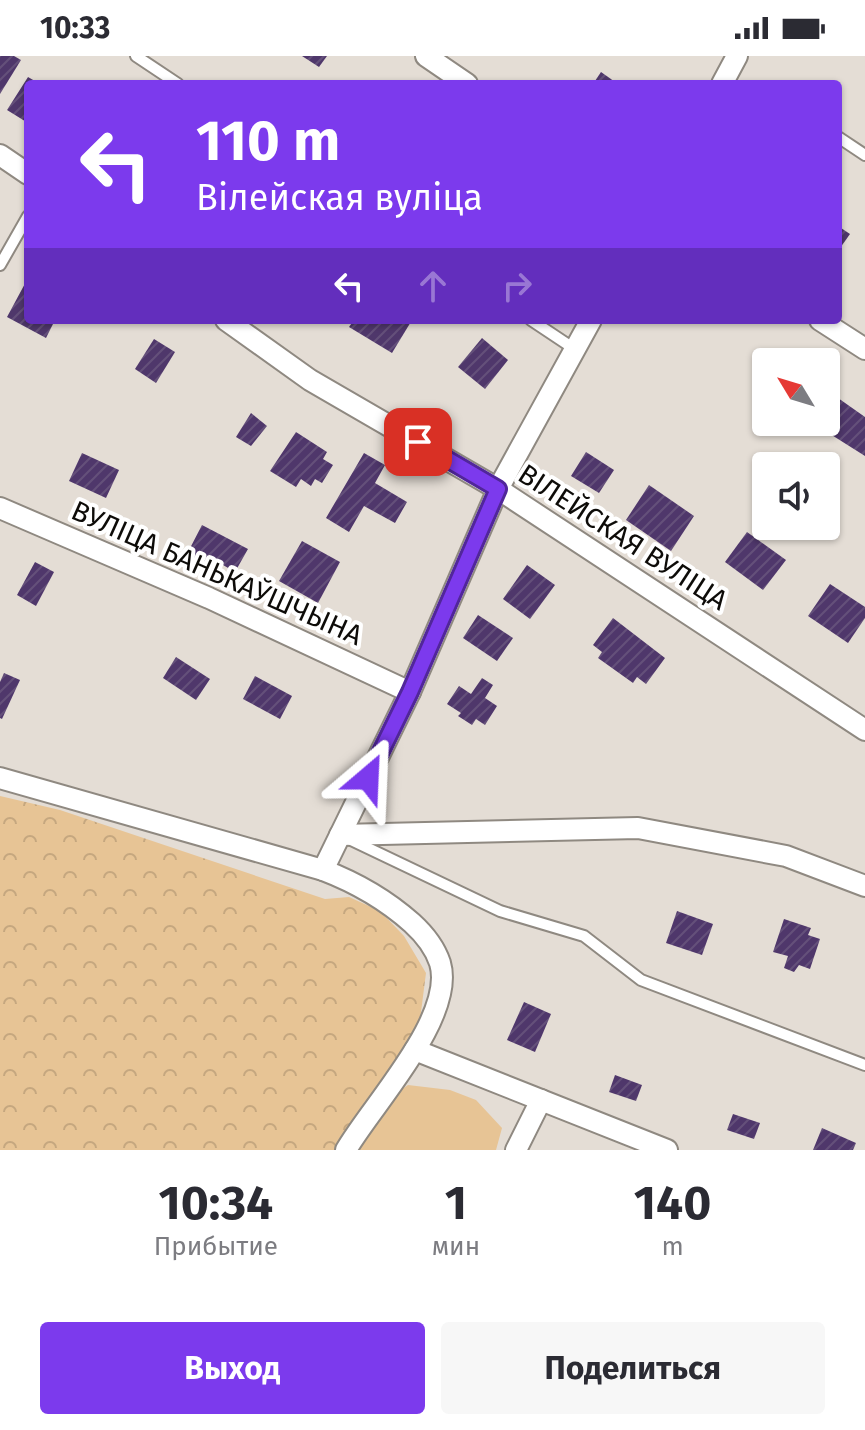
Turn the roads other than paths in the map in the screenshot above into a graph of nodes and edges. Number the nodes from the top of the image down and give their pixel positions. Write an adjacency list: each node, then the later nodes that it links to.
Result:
1 (136, 56): 4 (lane)
2 (426, 56): 5 (street)
3 (737, 56): 6 (street)
4 (172, 80)
5 (461, 80)
6 (724, 80)
7 (842, 140): 9 (lane)
8 (0, 155): 10 (street)
9 (865, 155)
10 (24, 171)
11 (24, 223): 12 (lane)
12 (0, 265)
13 (231, 324): 19 (street, ВІЛЕЙСКАЯ ВУЛІЦА)
14 (537, 324): 18 (lane)
15 (589, 324): 18 (street)
16 (826, 324): 17 (street)
17 (865, 349)
18 (576, 350): 19 (street)
19 (498, 489): 21 (street); 22 (street, ВІЛЕЙСКАЯ ВУЛІЦА)
20 (0, 508): 21 (street, ВУЛІЦА БАНЬКАЎШЧЫНА)
21 (410, 692): 24 (street)
22 (865, 730)
23 (0, 778): 25 (street)
24 (340, 835): 25 (street); 26 (street); 28 (lane)
25 (323, 870): 27 (street)
26 (865, 886)
27 (415, 1050): 29 (street); 30 (street)
28 (865, 1065)
29 (541, 1100): 31 (street); 32 (street)
30 (346, 1150)
31 (516, 1150)
32 (667, 1150)

